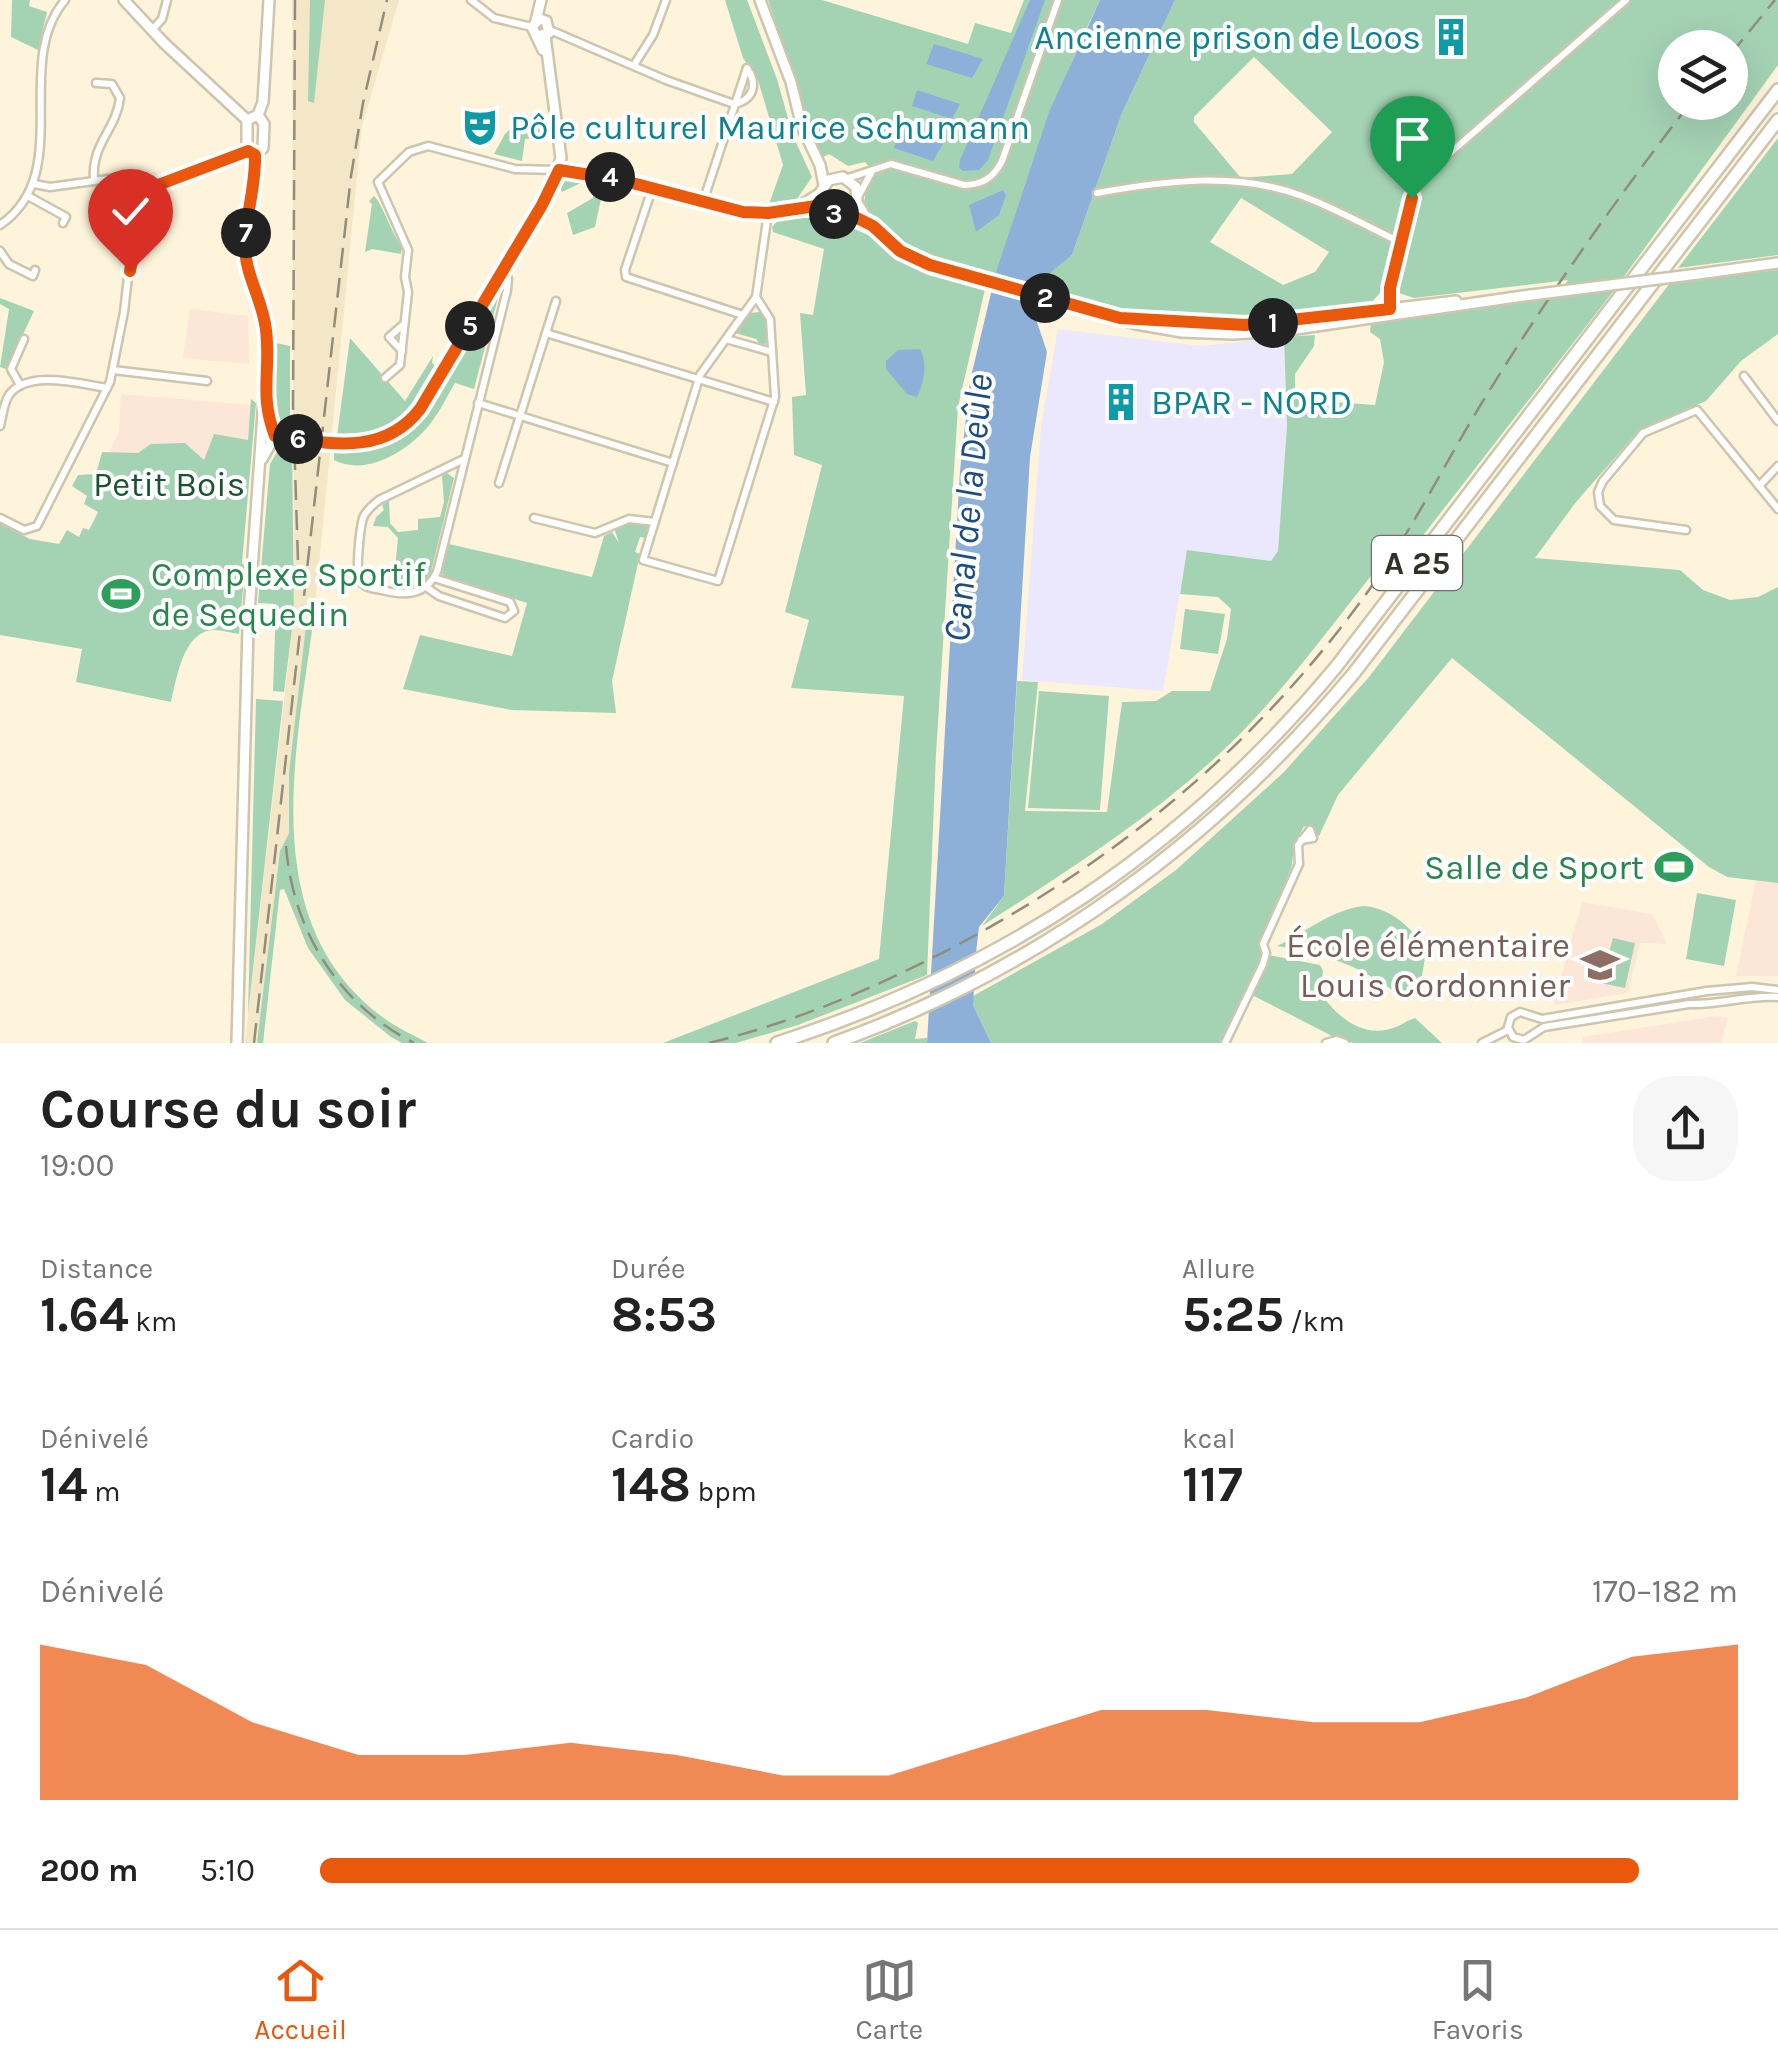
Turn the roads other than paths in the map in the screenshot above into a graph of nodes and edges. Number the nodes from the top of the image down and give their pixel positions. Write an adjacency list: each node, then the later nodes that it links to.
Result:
1 (65, 0): 26 (street)
2 (124, 0): 12 (street)
3 (167, 0): 12 (street)
4 (269, 0): 17 (street)
5 (471, 0): 11 (street)
6 (543, 0): 11 (street)
7 (666, 0): 13 (street)
8 (760, 0): 21 (street)
9 (1058, 0): 22 (street)
10 (1626, 0): 41 (street)
11 (541, 28): 13 (street); 23 (street)
12 (152, 31): 18 (street)
13 (634, 66): 16 (street)
14 (96, 83): 25 (street)
15 (1778, 90): 91 (highway, A 25)
16 (734, 104): 16 (street); 33 (street)
17 (258, 115): 18 (street); 20 (street)
18 (247, 120): 20 (street)
19 (1778, 120): 92 (highway, A 25)
20 (251, 153): 27 (street); 71 (street)
21 (816, 156): 24 (street); 29 (street)
22 (874, 168): 24 (street); 32 (street)
23 (559, 170): 28 (street); 44 (street); 52 (street)
24 (846, 178): 29 (street); 32 (street)
25 (94, 180): 26 (street); 27 (street)
26 (34, 184): 31 (street)
27 (152, 186): 58 (street)
28 (652, 188): 33 (street); 51 (street)
29 (822, 188): 34 (street); 35 (street)
30 (1097, 193): 41 (street)
31 (28, 196): 38 (street); 40 (street)
32 (858, 199): 37 (street); 39 (street)
33 (703, 202): 36 (street)
34 (797, 208): 35 (street); 36 (street)
35 (827, 210): 37 (street)
36 (768, 213): 47 (street)
37 (843, 214): 39 (street)
38 (63, 223)
39 (870, 223): 50 (street)
40 (0, 225)
41 (1400, 242): 50 (street)
42 (0, 251): 45 (street)
43 (1778, 264): 50 (street, bridge)
44 (504, 268): 46 (street); 49 (street)
45 (36, 270)
46 (493, 288): 49 (street); 71 (street, bridge)
47 (756, 297): 51 (street); 57 (street)
48 (556, 301): 53 (street)
49 (502, 304): 66 (street)
50 (1390, 313)
51 (743, 315): 54 (street)
52 (404, 324): 56 (street); 56 (street)
53 (546, 333): 61 (street); 68 (street)
54 (726, 338): 57 (street); 61 (street)
55 (24, 339): 63 (street)
56 (402, 352): 60 (street)
57 (772, 352): 65 (street)
58 (113, 370): 62 (street); 64 (street)
59 (1744, 376): 69 (street)
60 (385, 378)
61 (698, 379): 65 (street); 73 (street)
62 (207, 380)
63 (20, 386): 64 (street); 67 (street)
64 (107, 388): 78 (street)
65 (774, 402): 80 (street)
66 (478, 403): 68 (street); 72 (street)
67 (2, 406): 70 (street)
68 (520, 416): 73 (street); 75 (street)
69 (1778, 421)
70 (0, 426)
71 (271, 436): 90 (street)
72 (464, 460): 82 (street); 83 (street)
73 (673, 463): 80 (street)
74 (1778, 466): 76 (street)
75 (499, 483)
76 (1760, 486): 77 (street); 81 (street)
77 (1778, 510)
78 (0, 518)
79 (534, 518): 80 (street)
80 (654, 522)
81 (1686, 530)
82 (434, 578): 83 (street); 83 (street)
83 (426, 587)
84 (1300, 840): 93 (street)
85 (1778, 990): 87 (street)
86 (1778, 997): 89 (street)
87 (1532, 1016): 88 (street); 89 (street)
88 (1508, 1030): 89 (street); 96 (street)
89 (1534, 1033)
90 (237, 1043)
91 (777, 1043)
92 (834, 1043)
93 (1225, 1043)
94 (1326, 1043): 95 (street)
95 (1346, 1043)
96 (1482, 1043)

